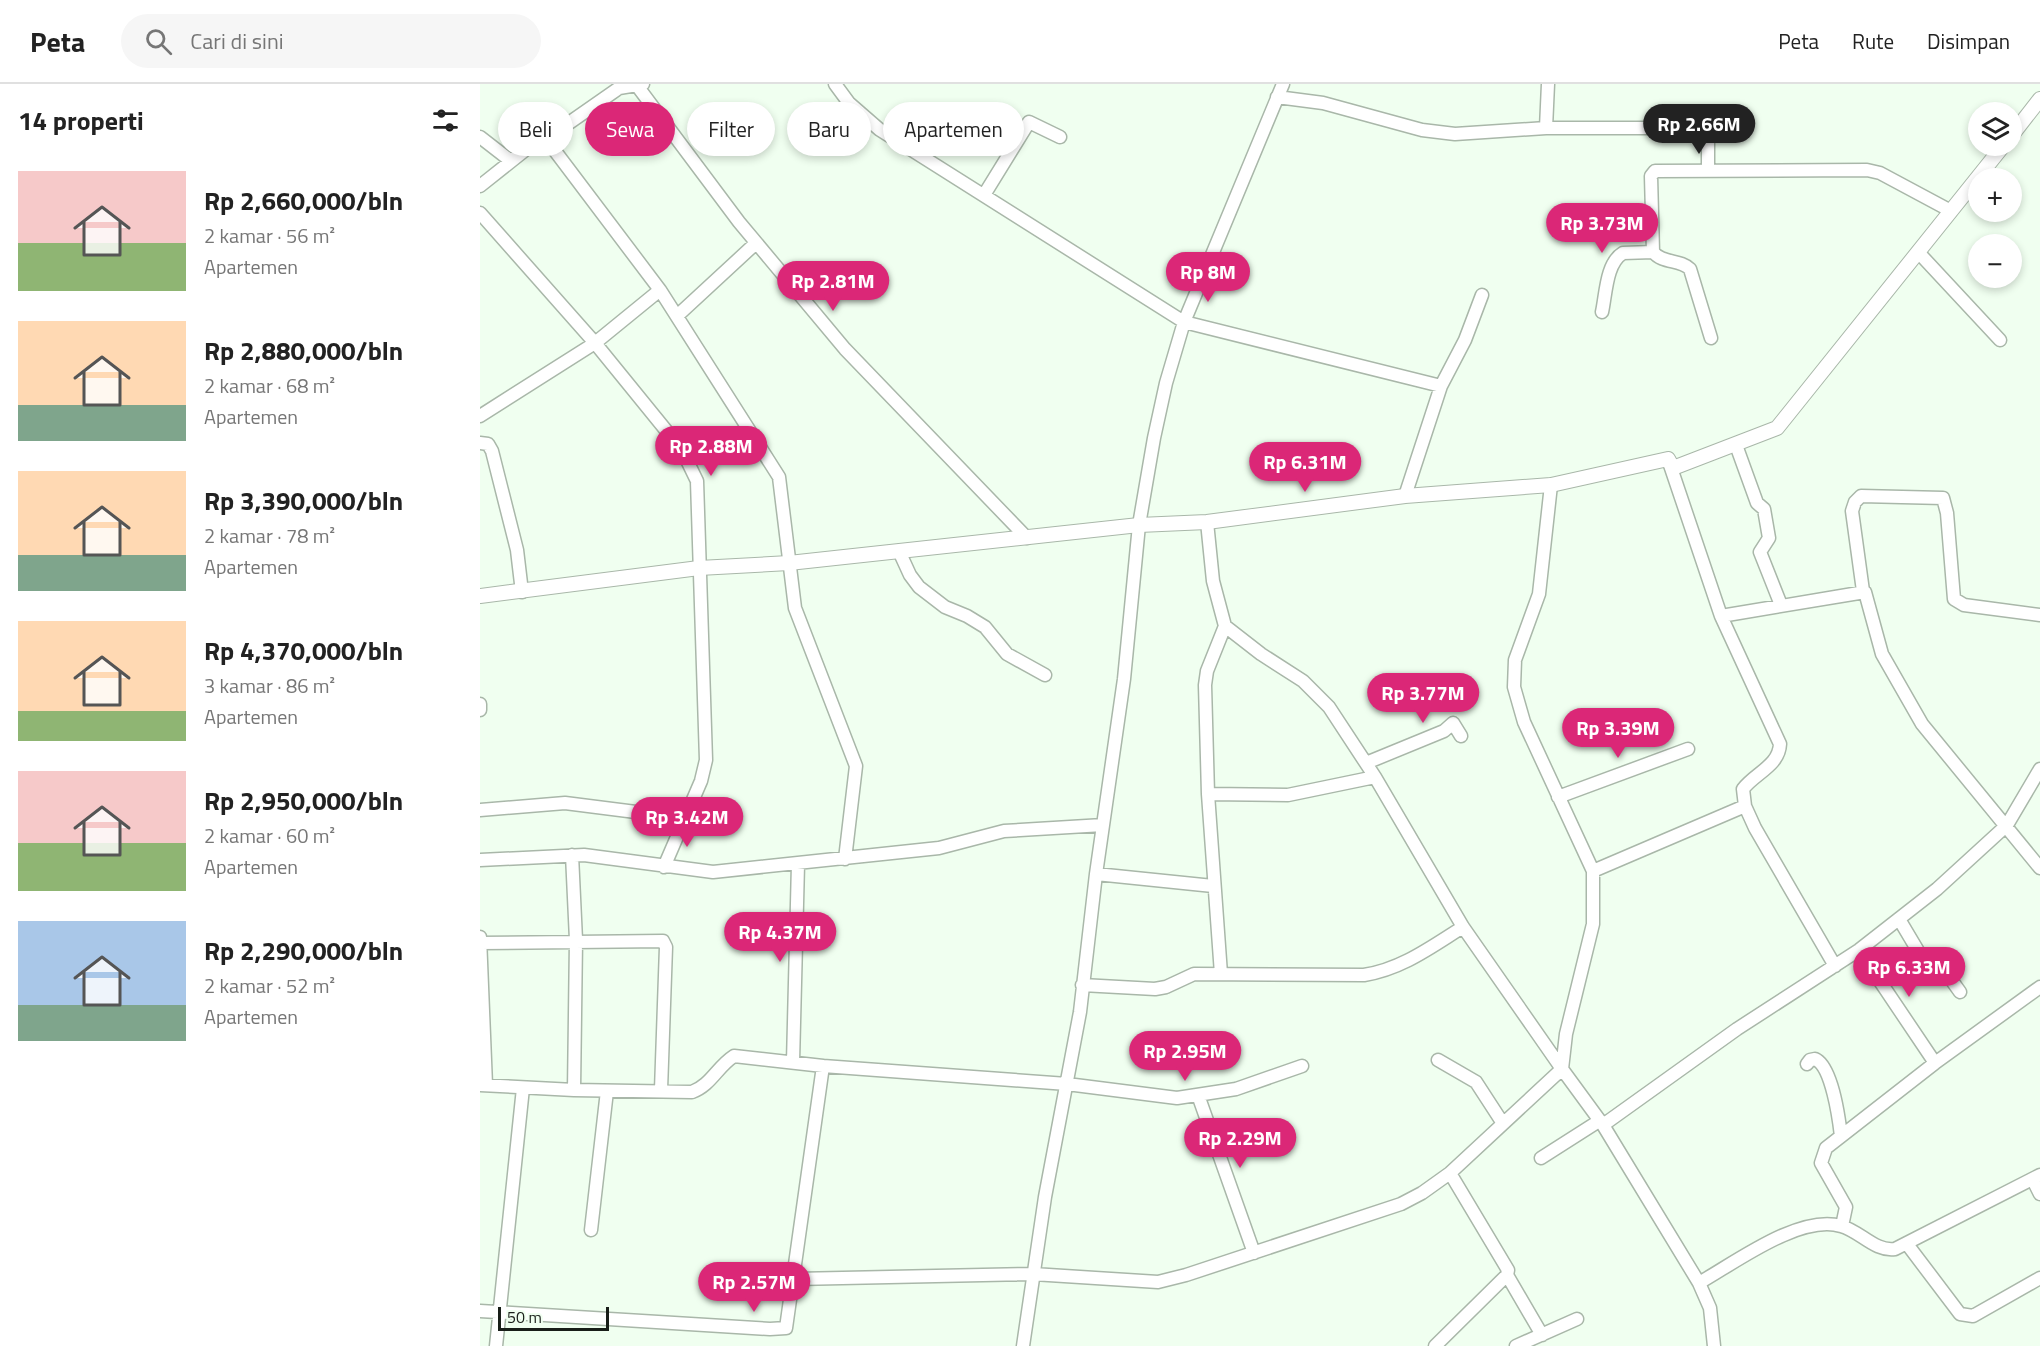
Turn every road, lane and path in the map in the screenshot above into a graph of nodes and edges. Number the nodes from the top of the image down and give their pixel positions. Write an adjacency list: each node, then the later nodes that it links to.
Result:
1 (835, 84): 19 (street)
2 (1282, 84): 6 (street)
3 (1548, 84): 10 (street)
4 (641, 85): 5 (street); 22 (street)
5 (617, 86): 8 (street)
6 (1277, 97): 10 (street); 29 (street)
7 (2040, 99): 9 (street)
8 (573, 119)
9 (2022, 122)
10 (1546, 128): 17 (street)
11 (480, 137): 16 (street)
12 (1060, 137): 19 (street)
13 (518, 156): 16 (street)
14 (559, 156): 25 (street)
15 (1995, 156): 20 (street)
16 (511, 161): 18 (street)
17 (1708, 170): 20 (street); 23 (street)
18 (480, 186)
19 (984, 195): 29 (street)
20 (1951, 211): 24 (street)
21 (480, 213): 32 (street)
22 (756, 243): 28 (street); 42 (street)
23 (1653, 252): 27 (street); 30 (street)
24 (1918, 252): 31 (street); 36 (street)
25 (660, 290): 28 (street); 32 (street)
26 (1482, 295): 33 (street)
27 (1602, 312)
28 (677, 316): 44 (street)
29 (1184, 322): 33 (street); 41 (street)
30 (1711, 338)
31 (2000, 340)
32 (595, 343): 34 (street); 45 (street)
33 (1441, 386): 39 (street)
34 (480, 416)
35 (480, 443): 47 (street)
36 (1736, 445): 37 (street); 49 (street)
37 (1668, 459): 38 (street); 51 (street)
38 (1551, 485): 39 (street); 62 (street)
39 (1405, 496): 40 (street)
40 (1207, 522): 41 (street); 52 (street)
41 (1139, 525): 42 (street); 66 (street)
42 (1027, 538): 43 (street)
43 (899, 551): 44 (street); 53 (street)
44 (789, 563): 45 (street); 70 (street)
45 (699, 568): 47 (street); 65 (street)
46 (1863, 591): 49 (street); 50 (street); 67 (street)
47 (522, 592): 48 (street)
48 (480, 596)
49 (1781, 605): 51 (street)
50 (2040, 615)
51 (1721, 616): 63 (street)
52 (1225, 626): 58 (street); 61 (street)
53 (1045, 675)
54 (480, 704): 55 (street)
55 (480, 710)
56 (1461, 735): 58 (street)
57 (1688, 749): 62 (street)
58 (1366, 764): 60 (street)
59 (2040, 769): 67 (street)
60 (1375, 777): 61 (street); 78 (street)
61 (1208, 794): 76 (street)
62 (1558, 797): 74 (street)
63 (1745, 806): 74 (street); 83 (street)
64 (480, 810): 65 (street)
65 (683, 818): 72 (street)
66 (1103, 825): 70 (street); 75 (street)
67 (2007, 825): 73 (street); 77 (street)
68 (572, 855): 69 (street); 72 (street); 80 (street)
69 (480, 860)
70 (845, 860): 71 (street)
71 (798, 864): 72 (street); 89 (street)
72 (664, 867)
73 (2040, 868)
74 (1593, 871): 94 (street)
75 (1095, 874): 76 (street); 85 (street)
76 (1213, 886): 84 (street)
77 (1899, 919): 82 (street); 87 (street)
78 (1463, 927): 84 (street); 94 (street)
79 (480, 936): 81 (street)
80 (576, 940): 81 (street); 98 (street); 99 (street)
81 (480, 943): 96 (street)
82 (1859, 950): 83 (street); 90 (street)
83 (1835, 966): 103 (street)
84 (1221, 974): 85 (street)
85 (1082, 985): 95 (street)
86 (2040, 987): 90 (street)
87 (1960, 992)
88 (1438, 1060): 102 (street)
89 (793, 1062): 92 (street); 99 (street)
90 (1935, 1063): 104 (street)
91 (1807, 1064): 104 (street)
92 (823, 1065): 95 (street); 116 (street)
93 (1302, 1066): 101 (street)
94 (1562, 1069): 102 (street); 103 (street)
95 (1067, 1084): 101 (street); 113 (street)
96 (483, 1085): 97 (street)
97 (523, 1088): 98 (street); 119 (street)
98 (574, 1090): 100 (street)
99 (661, 1090): 100 (street)
100 (607, 1091): 110 (street)
101 (1198, 1095): 112 (street)
102 (1503, 1122): 106 (street)
103 (1601, 1123): 105 (street); 117 (street)
104 (1841, 1136): 109 (street)
105 (1541, 1158)
106 (1450, 1173): 112 (street); 114 (street)
107 (2037, 1178): 108 (street); 111 (street)
108 (2040, 1194)
109 (1842, 1226): 111 (street); 117 (street)
110 (591, 1230)
111 (1907, 1244): 115 (street)
112 (1254, 1253): 113 (street)
113 (1033, 1274): 116 (street); 123 (street)
114 (1507, 1275): 121 (street); 124 (street)
115 (2040, 1278)
116 (795, 1279): 119 (street)
117 (1699, 1282): 126 (street)
118 (480, 1311): 119 (street)
119 (500, 1313): 122 (street)
120 (1577, 1319): 121 (street)
121 (1542, 1335): 125 (street)
122 (496, 1346)
123 (1023, 1346)
124 (1435, 1346)
125 (1516, 1346)
126 (1714, 1346)

